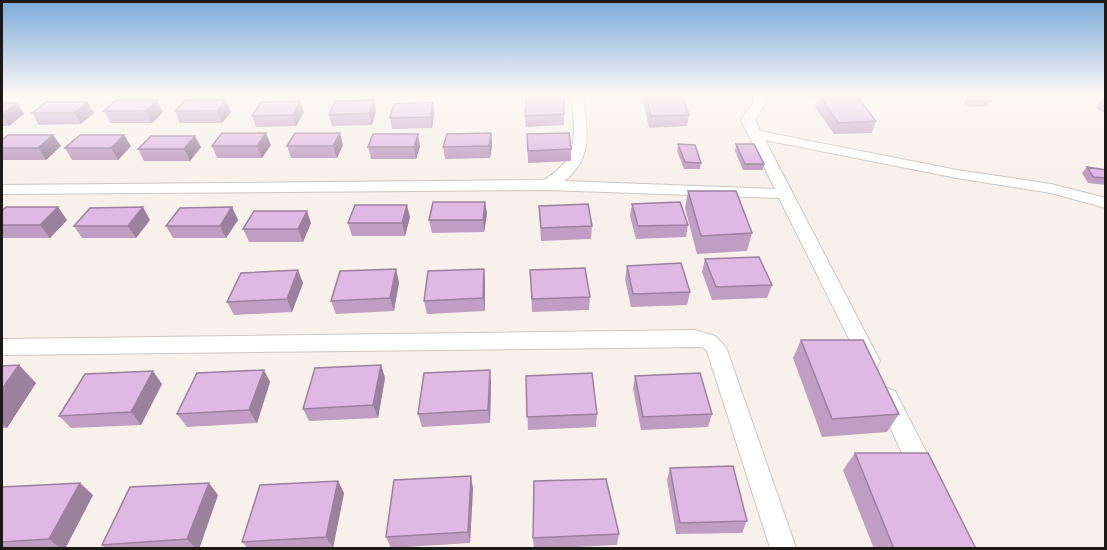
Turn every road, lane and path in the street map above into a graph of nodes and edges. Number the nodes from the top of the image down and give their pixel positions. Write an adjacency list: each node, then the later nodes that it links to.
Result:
1 (578, 121): 4 (street)
2 (748, 121): 3 (street)
3 (755, 134): 6 (street); 7 (street)
4 (548, 185): 5 (street); 6 (street)
5 (2, 190)
6 (785, 194): 9 (street)
7 (1106, 203)
8 (2, 347): 10 (street)
9 (933, 490)
10 (783, 549)

